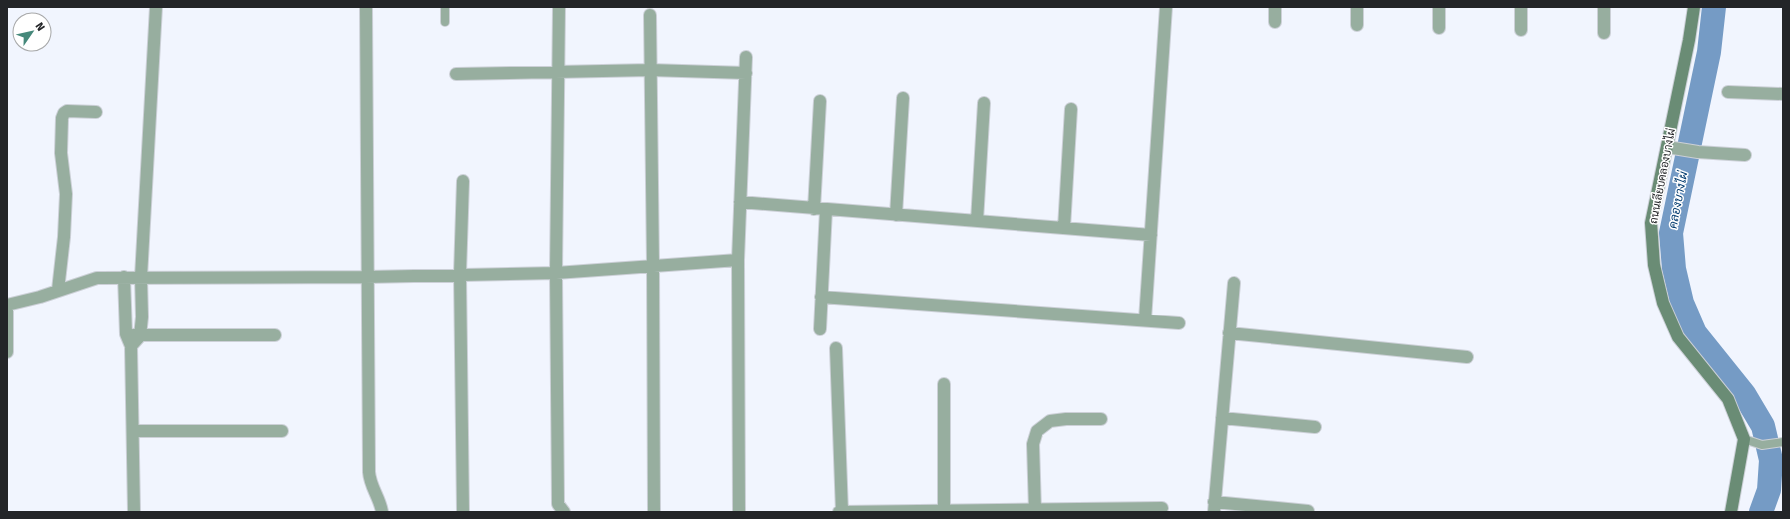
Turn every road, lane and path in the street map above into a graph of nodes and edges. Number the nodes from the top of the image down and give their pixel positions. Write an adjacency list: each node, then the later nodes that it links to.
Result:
1 (156, 7): 45 (street)
2 (366, 7): 46 (street)
3 (445, 7): 13 (lane)
4 (559, 7): 21 (street)
5 (1166, 7): 39 (street)
6 (1275, 7): 14 (street)
7 (1357, 7): 15 (street)
8 (1439, 7): 16 (street)
9 (1521, 7): 17 (street)
10 (1604, 7): 18 (street)
11 (1694, 7): 31 (street, ถนนเลียบคลองบางไผ่)
12 (650, 15): 20 (street)
13 (445, 22)
14 (1275, 22)
15 (1357, 25)
16 (1439, 28)
17 (1521, 30)
18 (1604, 33)
19 (746, 57): 22 (street)
20 (650, 70): 21 (street); 22 (street); 41 (street)
21 (559, 71): 23 (street); 42 (street)
22 (746, 73): 34 (street)
23 (456, 74)
24 (1728, 92): 25 (street)
25 (1783, 94)
26 (903, 98): 36 (street)
27 (820, 101): 35 (street)
28 (984, 103): 37 (street)
29 (1071, 109): 38 (street)
30 (96, 112): 48 (street)
31 (1670, 148): 32 (street); 68 (street, ถนนเลียบคลองบางไผ่)
32 (1745, 155)
33 (463, 181): 43 (street)
34 (740, 202): 35 (street); 40 (street)
35 (820, 210): 36 (street); 49 (street)
36 (896, 216): 37 (street)
37 (977, 221): 38 (street)
38 (1064, 228): 39 (street)
39 (1151, 234): 51 (street)
40 (738, 260): 41 (street); 80 (street)
41 (654, 266): 42 (street); 79 (street)
42 (556, 273): 43 (street); 78 (street)
43 (460, 274): 46 (street); 77 (street)
44 (124, 277): 45 (street); 48 (street); 55 (street)
45 (141, 277): 46 (street); 56 (street)
46 (366, 277): 76 (street)
47 (1234, 283): 54 (street)
48 (58, 290): 50 (street)
49 (821, 297): 51 (street); 53 (street)
50 (7, 305): 60 (street)
51 (1145, 320): 52 (street)
52 (1179, 323)
53 (820, 329)
54 (1229, 333): 61 (street); 63 (street)
55 (126, 334): 56 (street); 58 (street)
56 (140, 336): 57 (street); 58 (street)
57 (275, 336)
58 (132, 346): 66 (street)
59 (836, 348): 82 (street)
60 (7, 352)
61 (1468, 357)
62 (944, 384): 83 (street)
63 (1222, 418): 65 (street); 70 (street)
64 (1101, 419): 72 (street)
65 (1315, 427)
66 (133, 431): 67 (street); 75 (street)
67 (282, 431)
68 (1744, 439): 69 (lane); 84 (street)
69 (1781, 442)
70 (1214, 507): 74 (street)
71 (1162, 508): 73 (street)
72 (1035, 510): 73 (street); 83 (street)
73 (1100, 511)
74 (1308, 511)
75 (134, 512)
76 (382, 512)
77 (463, 512)
78 (564, 512)
79 (654, 512)
80 (739, 512)
81 (839, 512): 82 (street)
82 (842, 512): 83 (street)
83 (944, 512)
84 (1731, 512)

